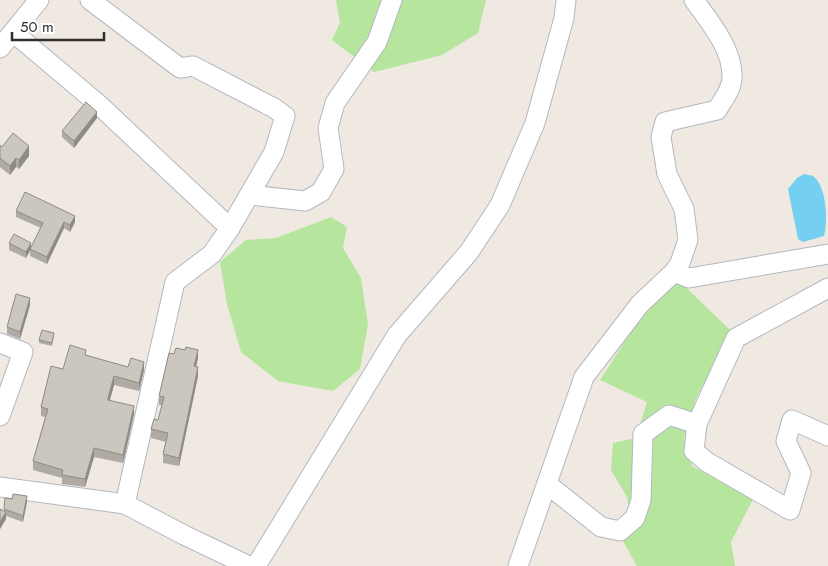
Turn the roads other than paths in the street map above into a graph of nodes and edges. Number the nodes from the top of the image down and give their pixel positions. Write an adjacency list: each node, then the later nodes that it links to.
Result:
1 (39, 0): 6 (street)
2 (90, 0): 8 (street)
3 (392, 0): 8 (street)
4 (566, 0): 21 (street)
5 (694, 0): 11 (street)
6 (14, 33): 7 (street); 9 (street)
7 (0, 48)
8 (250, 195): 9 (street)
9 (230, 228): 19 (street)
10 (828, 254): 11 (street)
11 (674, 272): 17 (street)
12 (828, 288): 15 (street)
13 (0, 343): 14 (street)
14 (0, 416)
15 (697, 424): 16 (street); 17 (street)
16 (828, 436)
17 (547, 484): 22 (street)
18 (0, 487): 19 (street)
19 (125, 504): 20 (street)
20 (250, 566)
21 (256, 566)
22 (518, 566)

